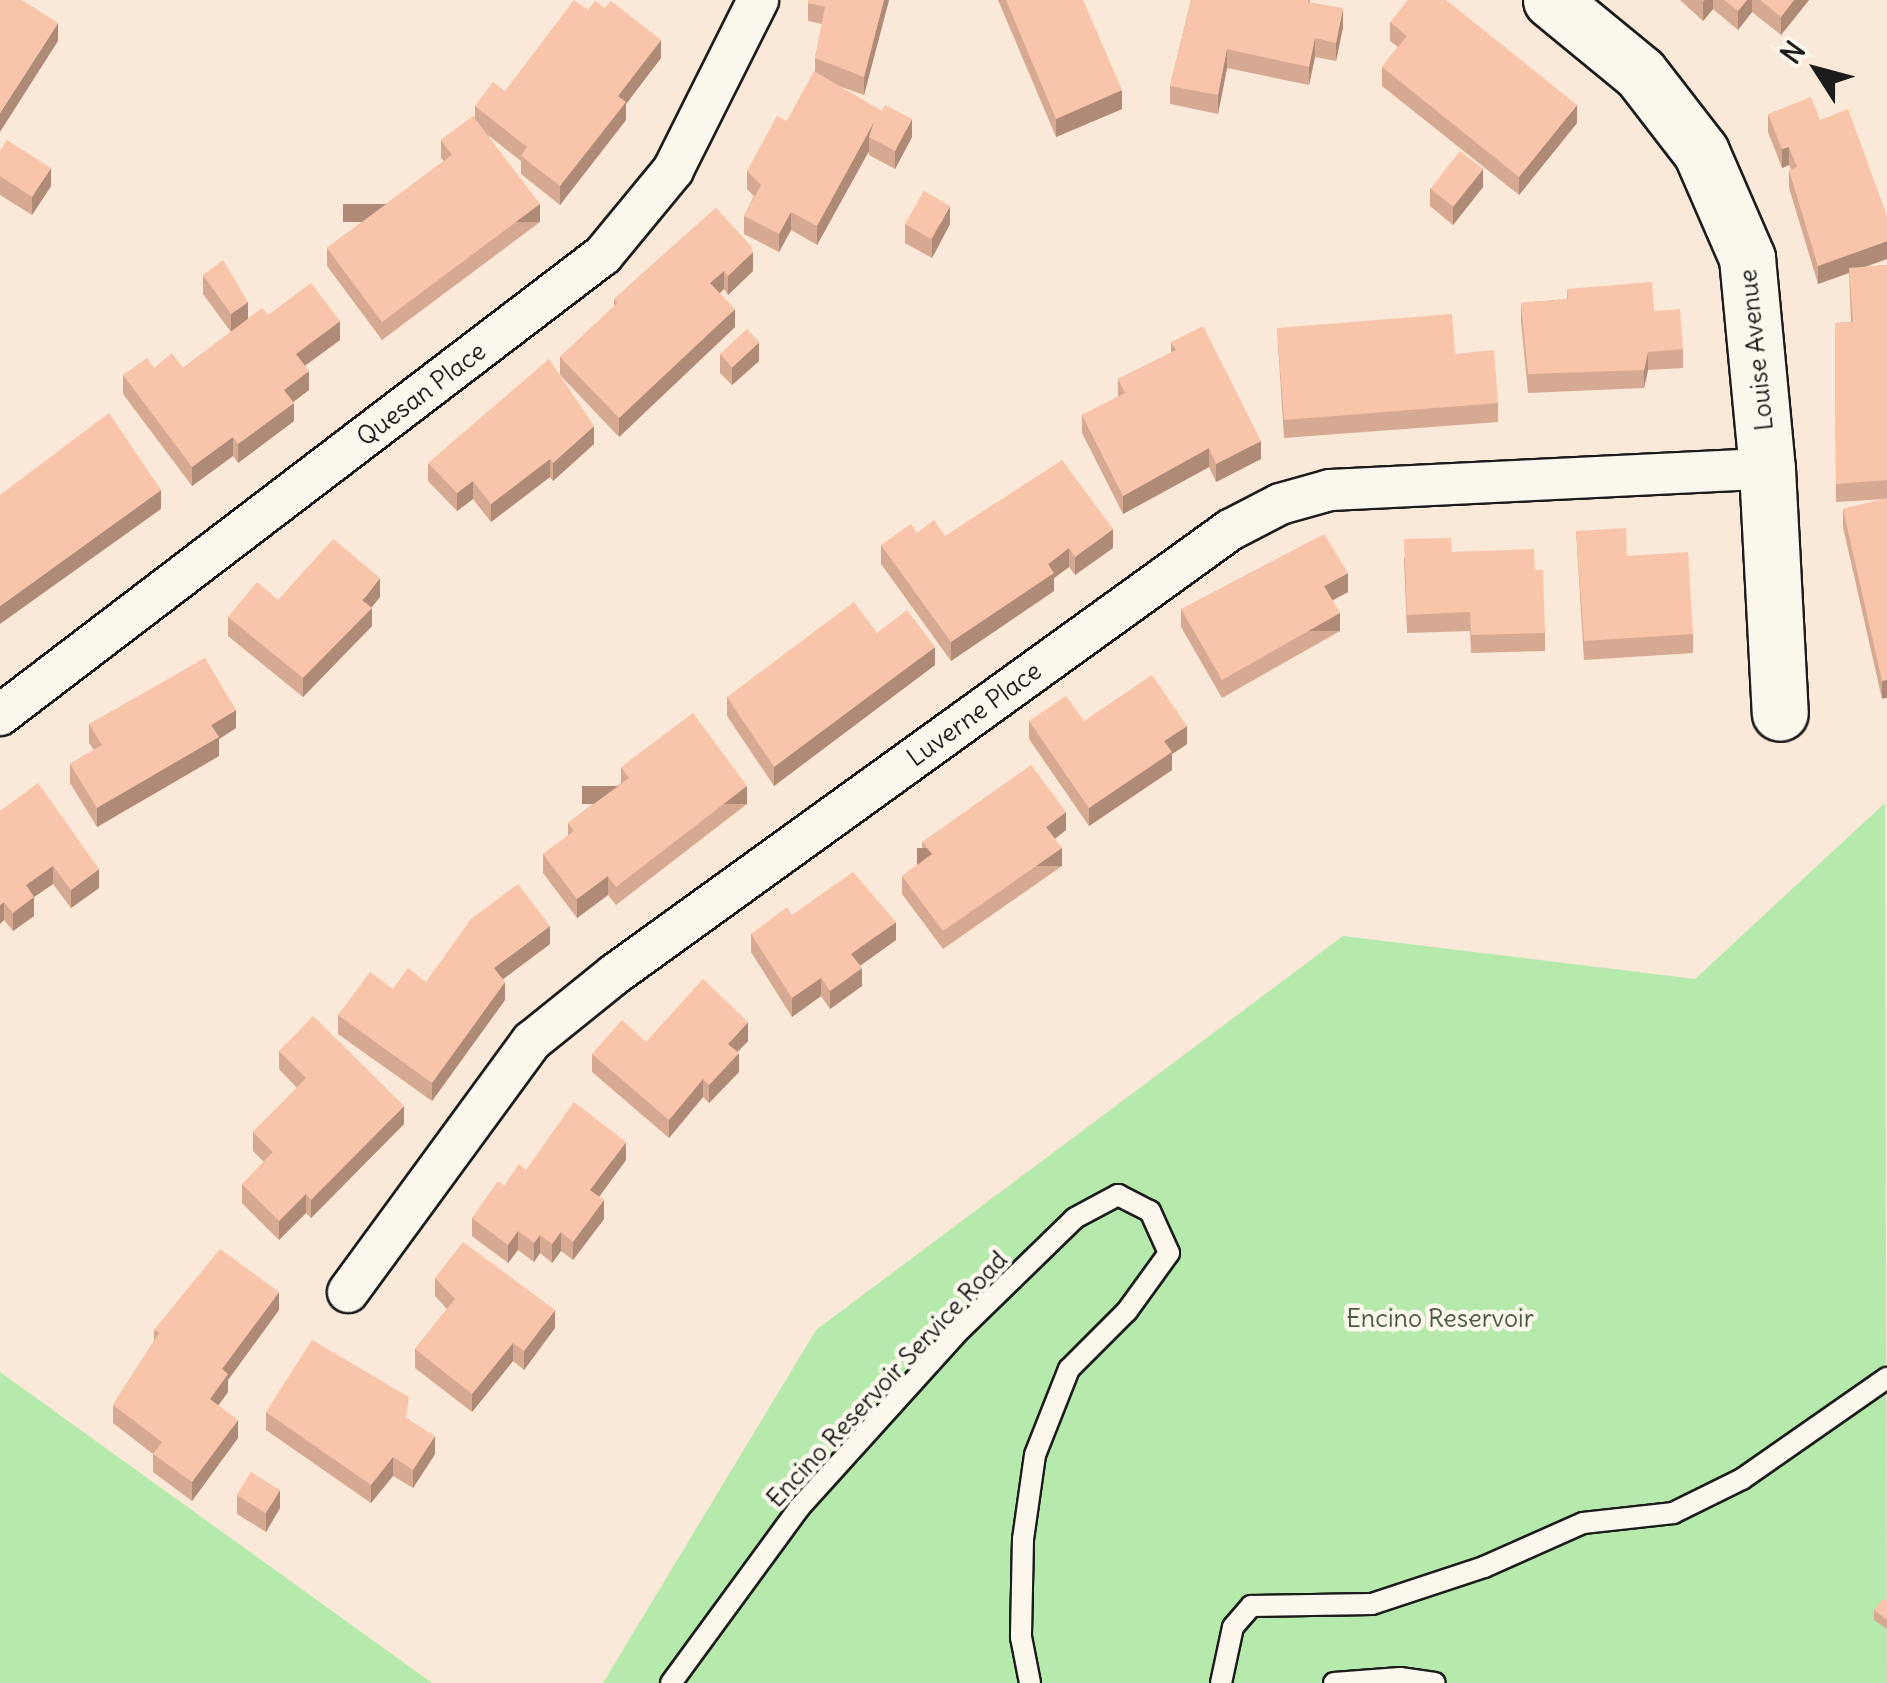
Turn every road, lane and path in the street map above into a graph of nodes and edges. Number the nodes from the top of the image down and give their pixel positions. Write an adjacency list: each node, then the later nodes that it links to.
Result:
1 (758, 0): 5 (street, Quesan Place)
2 (1551, 0): 3 (street, Louise Avenue)
3 (1767, 469): 4 (street, Louise Avenue); 6 (street, Luverne Place)
4 (1780, 713)
5 (0, 715)
6 (348, 1292)
7 (1887, 1378): 10 (lane)
8 (670, 1683): 9 (lane, Encino Reservoir Service Road)
9 (1030, 1683)
10 (1221, 1683)
11 (1334, 1683): 12 (lane)
12 (1435, 1683)

